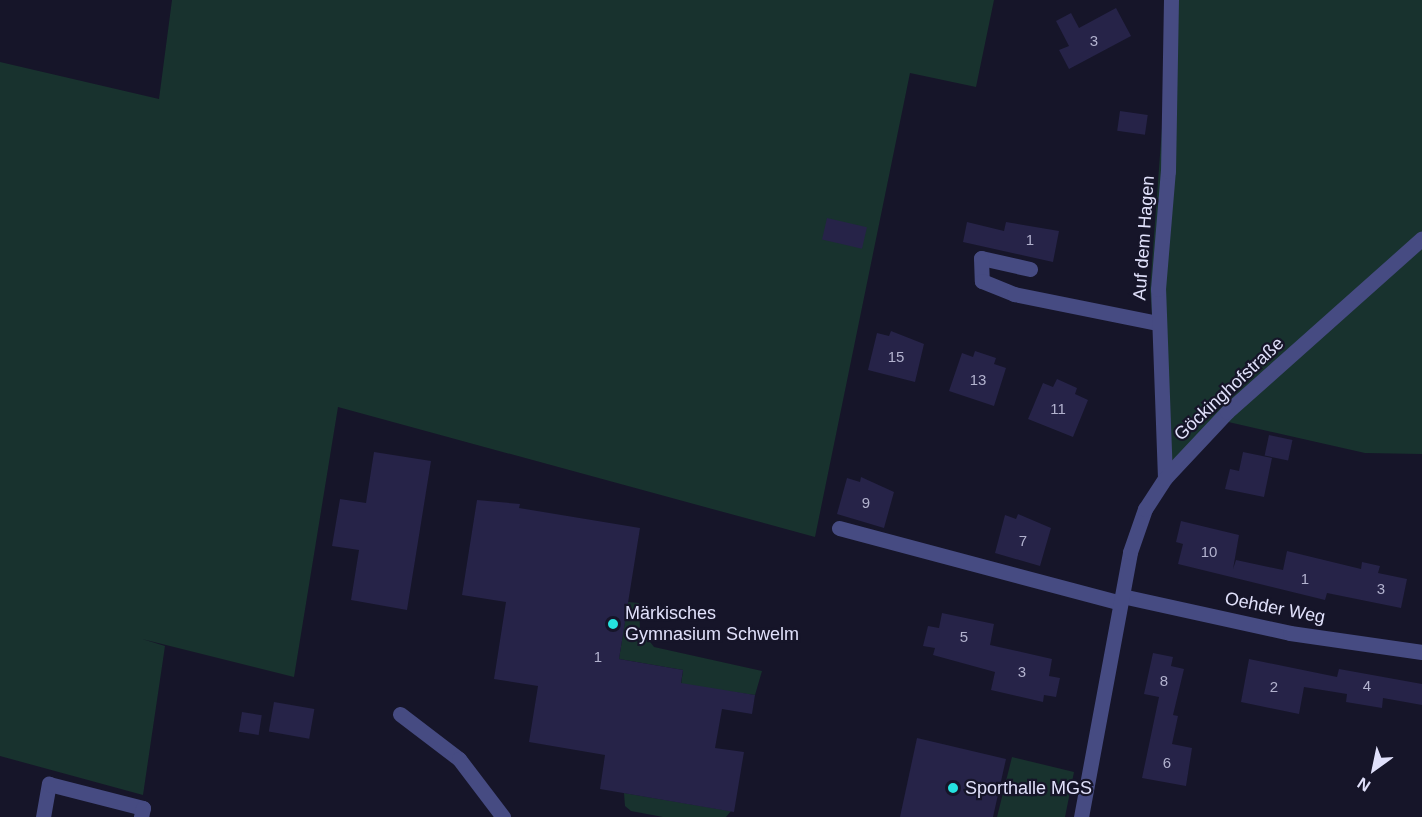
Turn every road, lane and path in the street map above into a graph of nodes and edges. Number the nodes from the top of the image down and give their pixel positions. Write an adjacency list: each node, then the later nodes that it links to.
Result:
1 (1172, 0): 4 (street, Auf dem Hagen)
2 (1422, 237): 5 (street, Göckinghofstraße)
3 (1030, 269): 4 (street)
4 (1158, 323): 5 (street, Auf dem Hagen)
5 (1165, 478): 7 (street, Göckinghofstraße)
6 (839, 528): 7 (street, Oehder Weg)
7 (1121, 599): 8 (street, Oehder Weg); 13 (street, Göckinghofstraße)
8 (1422, 652)
9 (400, 714): 12 (street)
10 (43, 817): 11 (street)
11 (141, 817)
12 (503, 817)
13 (1081, 817)

